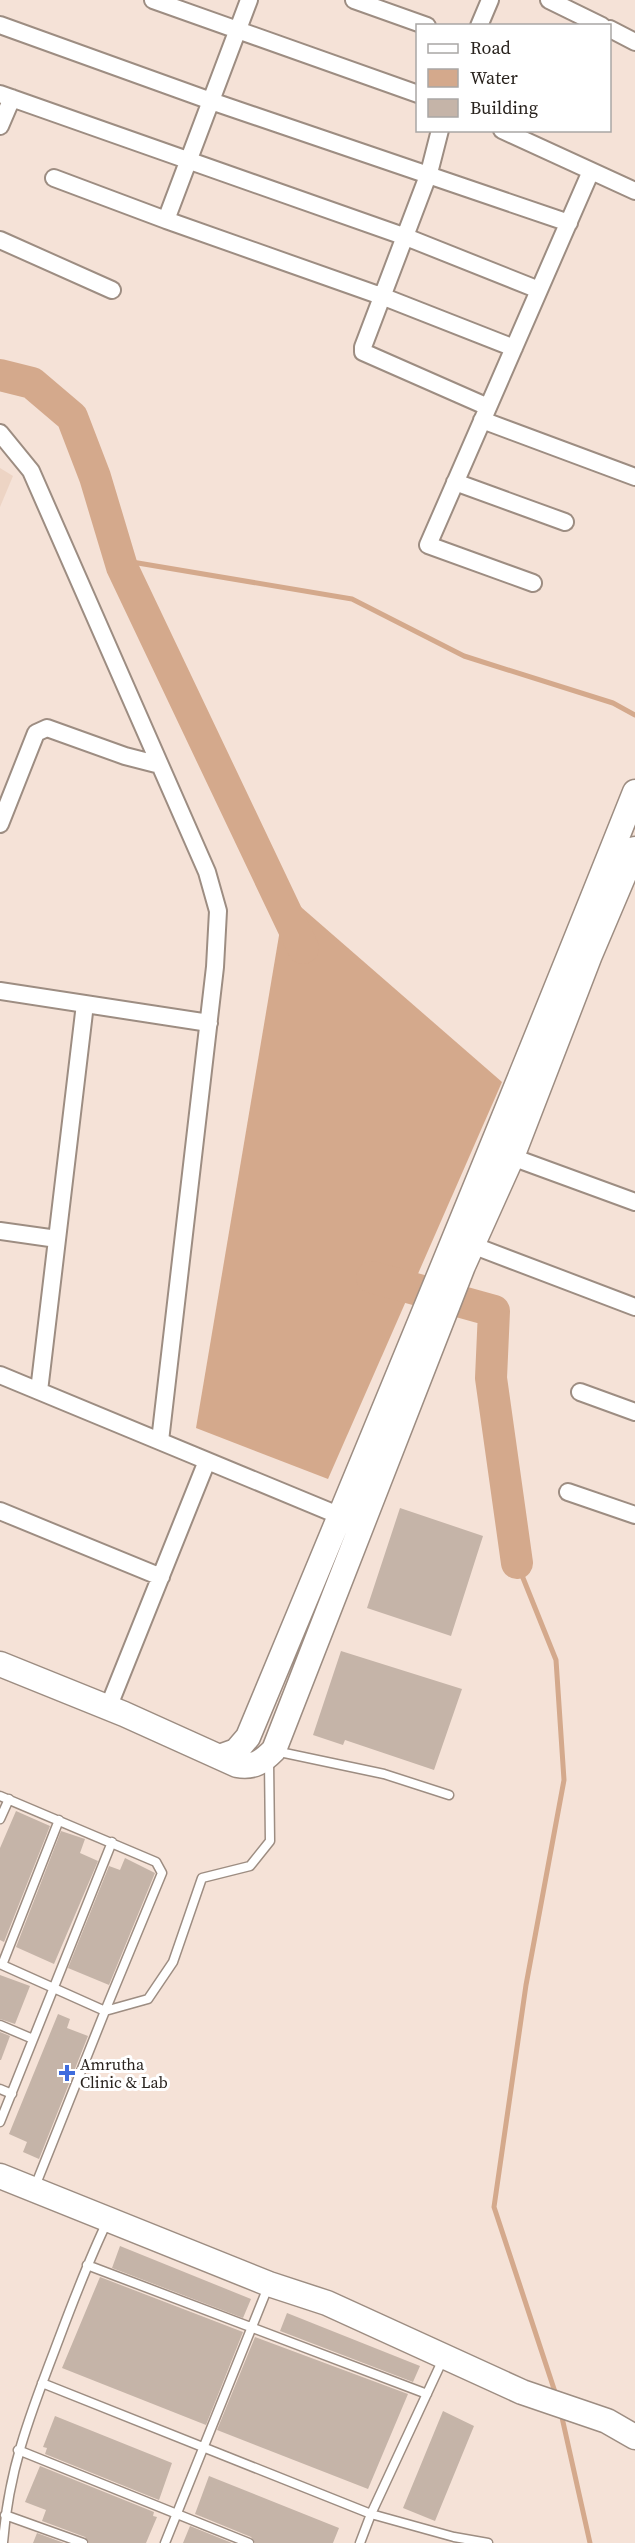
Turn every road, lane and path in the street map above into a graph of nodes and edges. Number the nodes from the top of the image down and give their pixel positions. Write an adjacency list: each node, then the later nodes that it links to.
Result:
1 (153, 0): 10 (street)
2 (249, 0): 10 (street)
3 (354, 0): 6 (street)
4 (490, 0): 7 (street)
5 (549, 0): 8 (street)
6 (421, 24)
7 (480, 24)
8 (598, 24)
9 (0, 26): 15 (street)
10 (238, 28): 13 (street); 15 (street)
11 (611, 30): 12 (street)
12 (635, 42)
13 (416, 94)
14 (6, 96): 16 (street); 19 (street)
15 (211, 101): 19 (street); 21 (street)
16 (0, 126)
17 (439, 132): 21 (street)
18 (506, 132): 20 (street)
19 (189, 160): 24 (street); 26 (street)
20 (591, 171): 23 (street); 25 (street)
21 (429, 173): 25 (street); 26 (street)
22 (54, 178): 24 (street)
23 (635, 191)
24 (166, 220): 30 (street)
25 (568, 223): 28 (street)
26 (406, 237): 28 (street); 30 (street)
27 (0, 240): 29 (street)
28 (539, 290): 31 (street)
29 (112, 291)
30 (384, 297): 31 (street); 32 (street)
31 (514, 348): 32 (street)
32 (485, 413): 34 (street); 35 (street)
33 (0, 433): 38 (street)
34 (635, 477)
35 (455, 482): 36 (street); 37 (street)
36 (565, 522)
37 (533, 583)
38 (160, 765): 40 (street); 44 (street)
39 (635, 792): 59 (street)
40 (0, 824)
41 (635, 849): 45 (street)
42 (0, 991): 43 (street)
43 (85, 1004): 44 (street); 48 (street)
44 (209, 1023): 55 (street)
45 (512, 1157): 46 (street); 49 (street)
46 (635, 1202)
47 (0, 1232): 48 (street)
48 (57, 1239): 52 (street)
49 (472, 1245): 50 (street); 64 (street)
50 (635, 1307)
51 (0, 1375): 52 (street)
52 (39, 1391): 55 (street)
53 (580, 1392): 54 (street)
54 (635, 1412)
55 (160, 1441): 56 (street)
56 (207, 1461): 59 (street); 61 (street)
57 (568, 1492): 60 (street)
58 (0, 1511): 61 (street)
59 (338, 1515): 65 (street)
60 (635, 1515)
61 (161, 1577): 63 (street)
62 (0, 1664): 63 (street)
63 (108, 1708): 65 (street)
64 (271, 1753): 65 (street); 66 (lane); 73 (lane)
65 (222, 1756)
66 (449, 1795)
67 (4, 1798): 68 (lane); 69 (lane)
68 (0, 1819)
69 (59, 1820): 70 (lane); 71 (lane)
70 (112, 1842): 72 (lane); 73 (lane)
71 (1, 1964): 72 (lane)
72 (54, 1988): 73 (lane); 75 (lane)
73 (105, 2011): 80 (lane)
74 (0, 2025): 75 (lane)
75 (33, 2039): 77 (lane)
76 (0, 2089): 77 (lane)
77 (12, 2094): 78 (lane)
78 (0, 2122)
79 (0, 2176): 80 (street)
80 (33, 2189): 81 (street)
81 (108, 2219): 82 (lane); 83 (street)
82 (87, 2265): 84 (lane); 86 (lane)
83 (269, 2284): 84 (lane); 85 (street)
84 (251, 2328): 87 (lane); 89 (lane)
85 (445, 2356): 87 (lane); 88 (street)
86 (42, 2383): 89 (lane); 90 (lane)
87 (427, 2394): 92 (lane)
88 (635, 2437)
89 (202, 2448): 91 (lane); 92 (lane)
90 (18, 2450): 91 (lane); 93 (lane)
91 (176, 2513): 96 (lane); 97 (lane)
92 (371, 2514): 98 (lane); 99 (lane)
93 (5, 2515): 94 (lane); 95 (lane)
94 (3, 2543)
95 (83, 2543)
96 (165, 2543)
97 (249, 2543)
98 (360, 2543)
99 (488, 2543)

